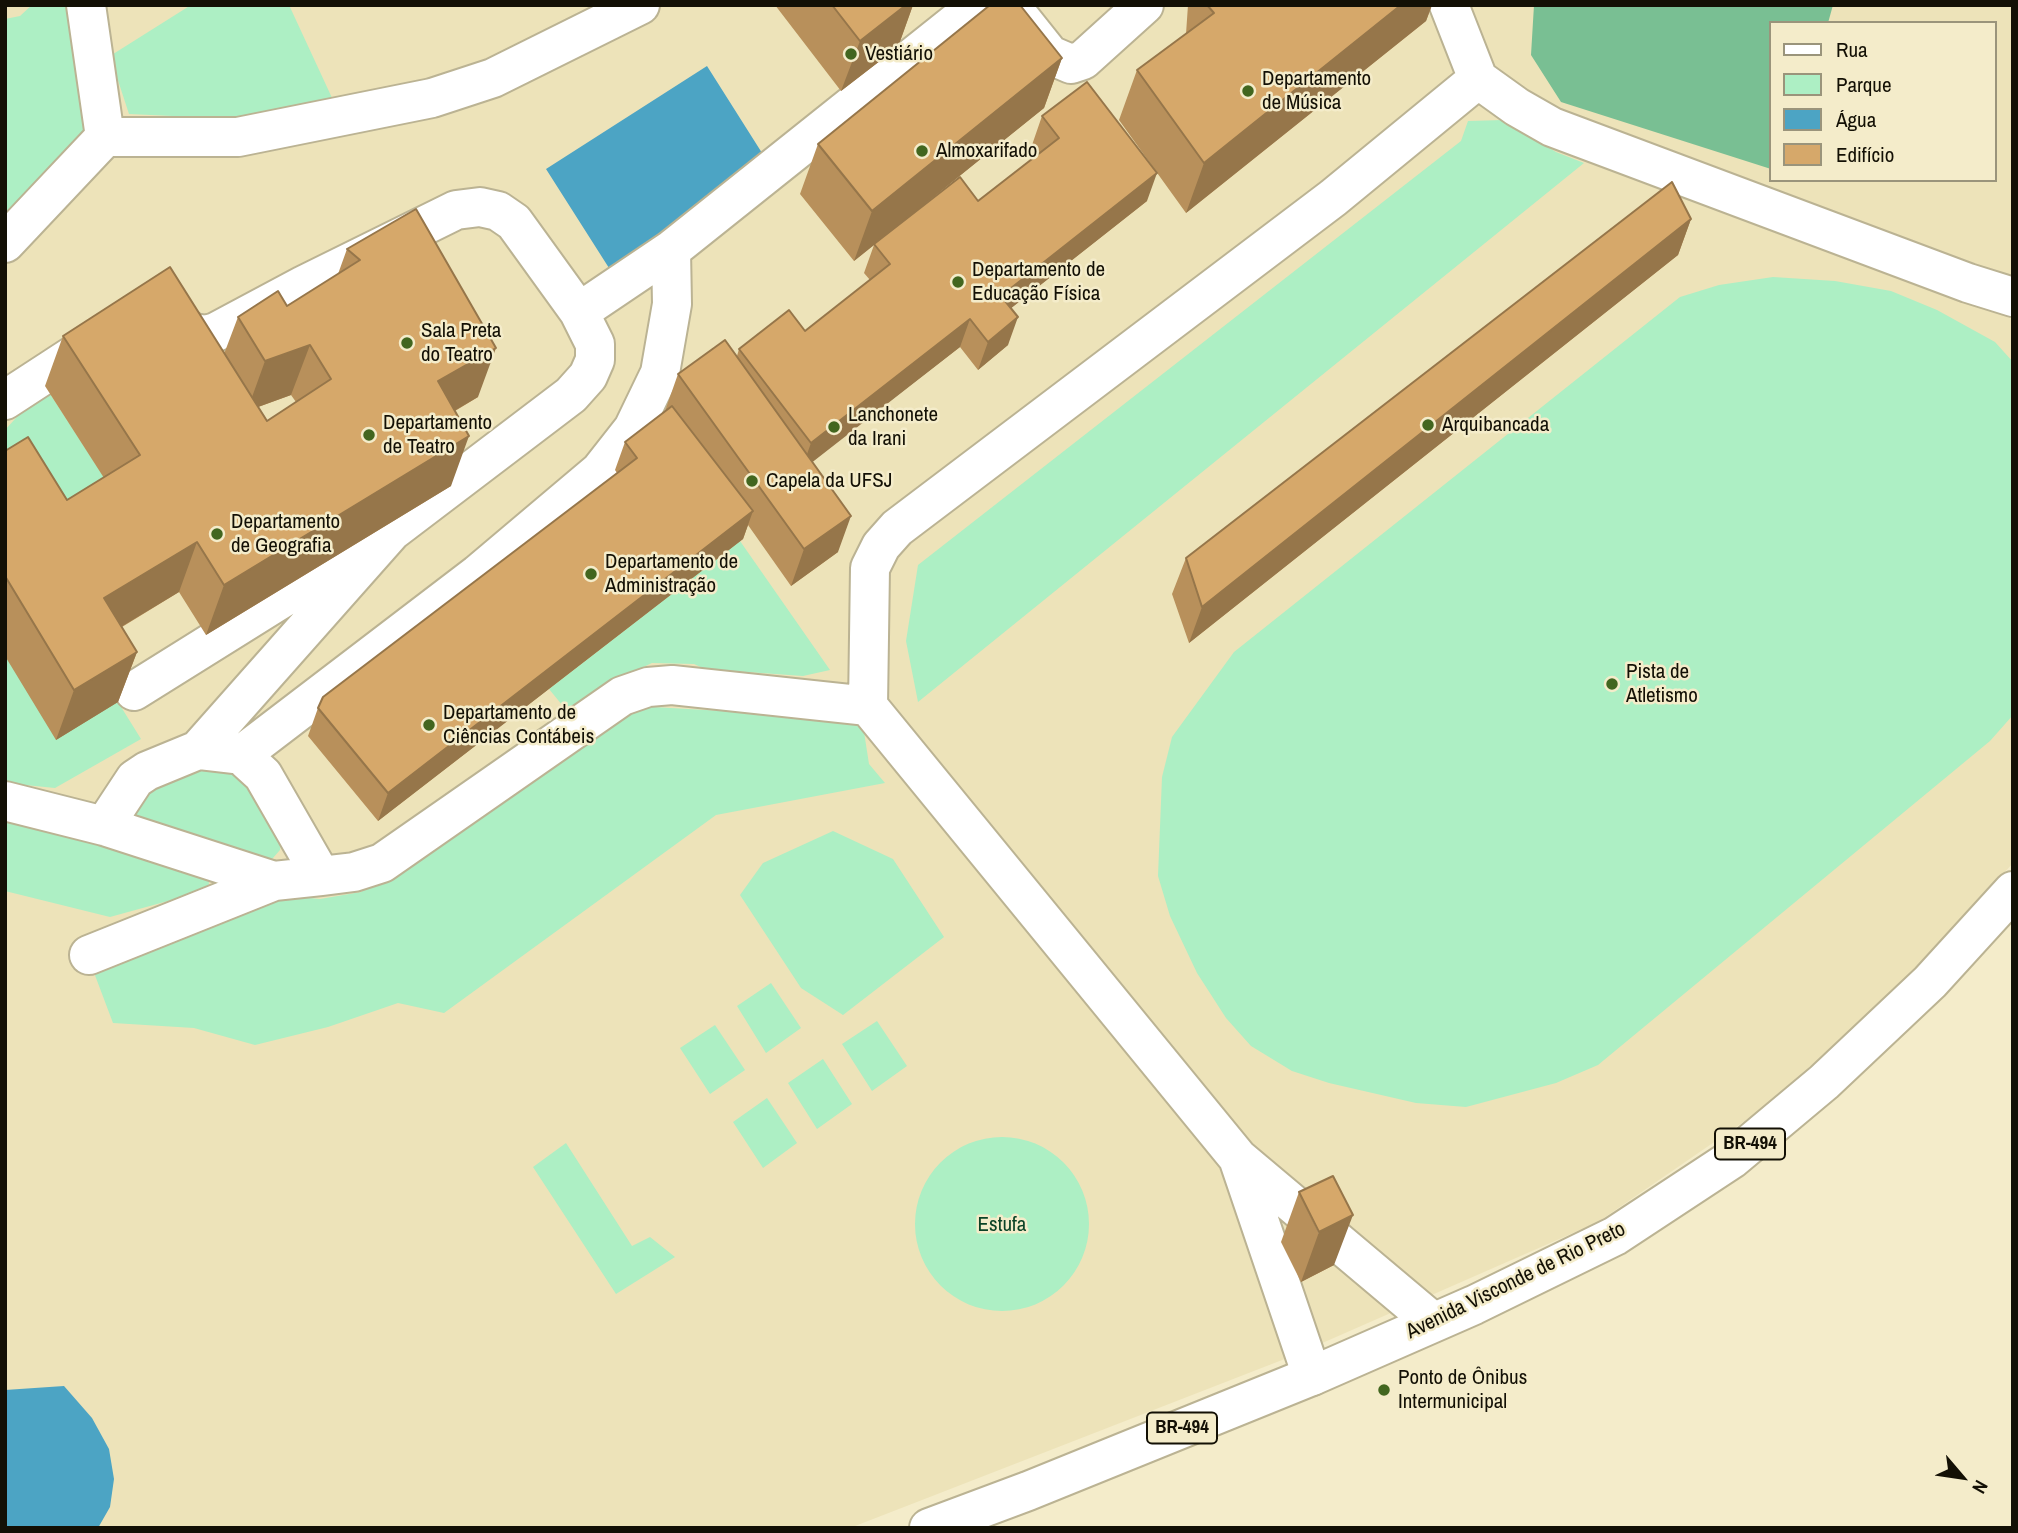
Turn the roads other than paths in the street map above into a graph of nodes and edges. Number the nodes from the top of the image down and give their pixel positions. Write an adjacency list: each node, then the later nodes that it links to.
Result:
1 (86, 5): 8 (main road)
2 (640, 5): 8 (main road)
3 (978, 5): 10 (main road)
4 (1010, 5): 5 (main road)
5 (1144, 5)
6 (1449, 5): 7 (main road)
7 (1478, 79): 11 (main road); 16 (main road)
8 (105, 137): 9 (main road)
9 (5, 243)
10 (671, 250): 12 (main road); 18 (main road)
11 (2013, 297)
12 (579, 312): 13 (main road); 14 (main road)
13 (5, 400)
14 (392, 531): 15 (main road); 17 (main road)
15 (134, 691)
16 (869, 706): 21 (main road); 25 (main road)
17 (198, 750): 18 (main road); 20 (main road)
18 (241, 755): 21 (main road)
19 (5, 801): 20 (main road)
20 (104, 827): 22 (main road)
21 (321, 876): 22 (main road)
22 (274, 881): 24 (main road)
23 (2013, 891): 26 (main road, Avenida Visconde de Rio Preto / BR-494)
24 (89, 955)
25 (1238, 1158): 26 (main road); 27 (main road)
26 (1433, 1322): 27 (main road, Avenida Visconde de Rio Preto / BR-494)
27 (1312, 1376): 28 (main road, Avenida Visconde de Rio Preto / BR-494)
28 (929, 1528)

